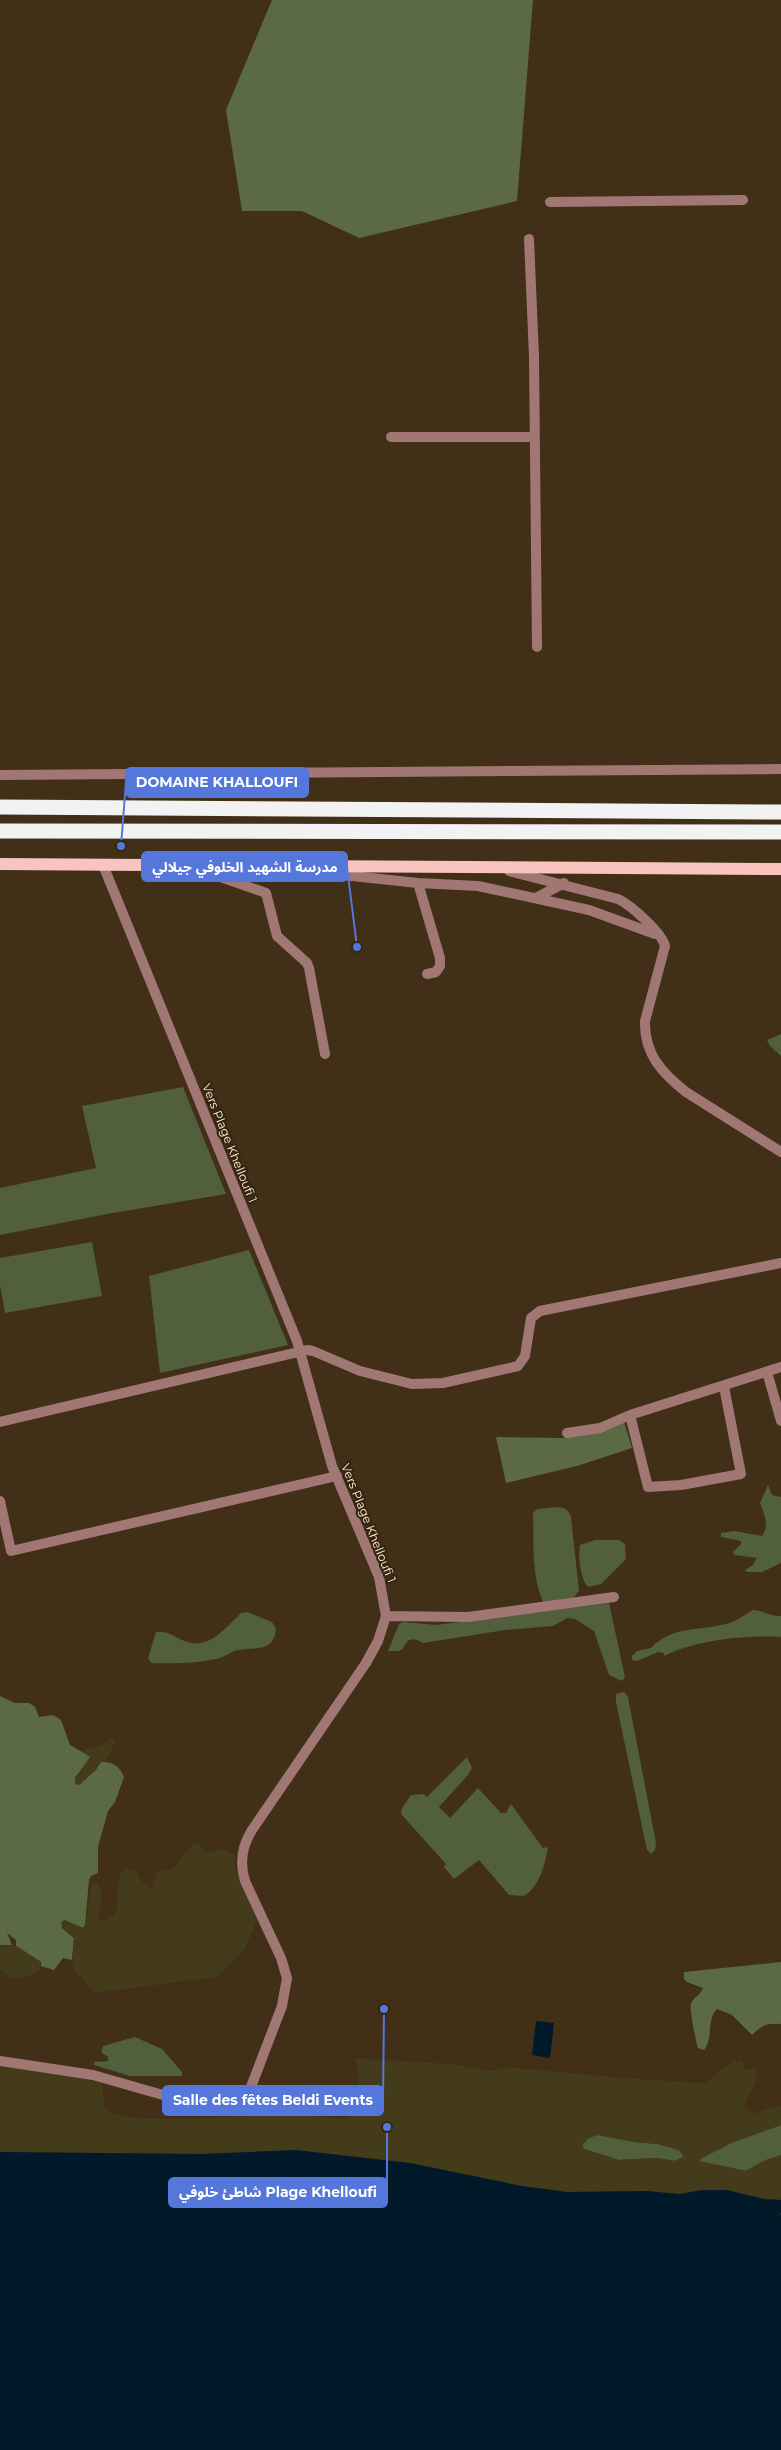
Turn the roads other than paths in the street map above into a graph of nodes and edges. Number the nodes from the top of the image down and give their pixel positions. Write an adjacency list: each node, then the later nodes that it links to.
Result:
1 (743, 200): 2 (street)
2 (550, 202)
3 (529, 239): 5 (street)
4 (392, 437): 5 (street)
5 (534, 437): 6 (street)
6 (537, 647)
7 (781, 769): 8 (street)
8 (0, 776)
9 (0, 807): 10 (highway)
10 (781, 812)
11 (0, 831): 12 (highway)
12 (781, 832)
13 (0, 864): 14 (main road)
14 (103, 865): 15 (main road); 27 (street, Vers Plage Khelloufi 1)
15 (189, 866): 17 (main road); 24 (street)
16 (491, 866): 17 (main road); 18 (main road); 20 (street)
17 (266, 867): 19 (street)
18 (781, 869)
19 (418, 883): 21 (street); 23 (street)
20 (564, 883): 21 (street); 22 (street)
21 (536, 898): 22 (street)
22 (660, 936): 25 (street)
23 (427, 974)
24 (325, 1054)
25 (781, 1152)
26 (781, 1263): 27 (street)
27 (301, 1352): 33 (street); 35 (street, Vers Plage Khelloufi 1)
28 (781, 1367): 29 (street)
29 (767, 1372): 30 (street); 32 (street)
30 (724, 1386): 31 (street); 31 (street)
31 (630, 1415): 34 (street)
32 (781, 1421)
33 (0, 1422)
34 (567, 1433)
35 (337, 1476): 36 (street); 38 (street, Vers Plage Khelloufi 1)
36 (0, 1501)
37 (614, 1597): 38 (street)
38 (386, 1616): 39 (street, Vers Plage Khelloufi 1)
39 (0, 2061)

